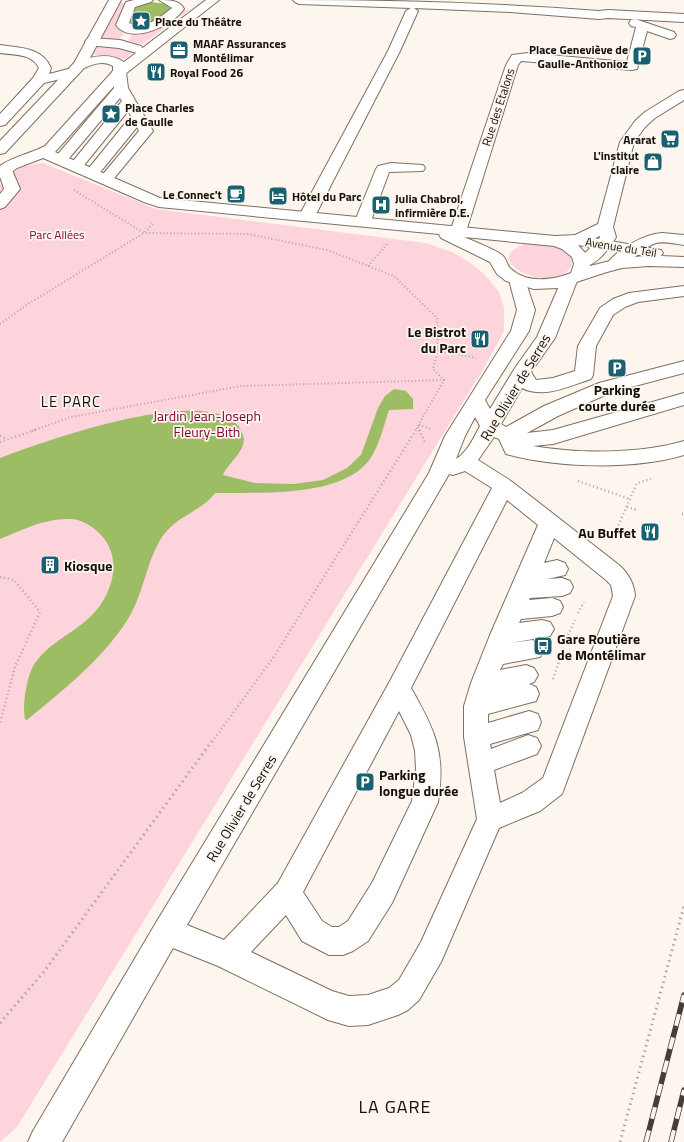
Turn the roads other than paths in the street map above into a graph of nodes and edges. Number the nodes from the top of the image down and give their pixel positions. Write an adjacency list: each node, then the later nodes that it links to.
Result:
1 (115, 0): 15 (street)
2 (147, 0): 11 (street)
3 (165, 0): 11 (street)
4 (213, 0): 20 (street)
5 (299, 0): 8 (street)
6 (587, 3): 8 (street)
7 (412, 11): 36 (street)
8 (608, 14): 9 (street); 10 (street)
9 (684, 18)
10 (642, 26): 12 (street); 39 (street, Rue des Etalons)
11 (132, 31): 16 (street)
12 (670, 35): 13 (street); 14 (street)
13 (684, 37)
14 (684, 41)
15 (92, 42): 16 (street); 19 (street)
16 (120, 44): 18 (street)
17 (0, 49): 21 (street)
18 (137, 49)
19 (76, 69): 20 (street); 21 (street); 27 (street)
20 (119, 72): 22 (street); 28 (street)
21 (39, 80): 26 (street)
22 (121, 88): 24 (street); 29 (street)
23 (684, 94): 38 (street)
24 (129, 101): 25 (street); 30 (street)
25 (138, 116): 33 (street); 34 (street)
26 (0, 122)
27 (0, 150)
28 (44, 153): 29 (street); 31 (street)
29 (60, 160): 30 (street)
30 (76, 166): 33 (street)
31 (1, 168): 35 (street)
32 (418, 168): 37 (street)
33 (92, 173): 34 (street)
34 (106, 180): 36 (street)
35 (0, 204)
36 (307, 216): 37 (street)
37 (363, 221): 39 (street)
38 (605, 226): 42 (street); 44 (street)
39 (457, 234): 40 (street); 47 (street)
40 (524, 238): 41 (street); 47 (street)
41 (557, 240): 42 (street, Avenue du Teil); 50 (street)
42 (577, 240): 44 (street, Avenue du Teil)
43 (684, 240): 45 (street)
44 (604, 244): 45 (street, Avenue du Teil); 50 (street)
45 (635, 250): 46 (street, Avenue du Teil); 49 (street)
46 (684, 258)
47 (497, 259): 51 (street)
48 (684, 262): 49 (street, Avenue du Teil)
49 (614, 265): 50 (street, Avenue du Teil)
50 (576, 273): 51 (street); 54 (street, Rue Olivier de Serres)
51 (517, 280): 58 (street, Rue Olivier de Serres)
52 (684, 291): 55 (street)
53 (684, 367): 56 (street)
54 (522, 372): 55 (street); 59 (street, Rue Olivier de Serres)
55 (584, 374): 56 (street)
56 (606, 387): 59 (street)
57 (684, 399): 59 (street)
58 (476, 400): 59 (street); 62 (street, Rue Olivier de Serres)
59 (498, 431): 60 (street); 61 (street, Rue Olivier de Serres)
60 (684, 448)
61 (466, 462): 62 (street, Rue Olivier de Serres); 63 (street)
62 (439, 474): 80 (street, Rue Olivier de Serres)
63 (504, 486): 64 (street); 72 (street)
64 (550, 522): 66 (street); 78 (street)
65 (560, 578): 66 (street)
66 (521, 592): 67 (street); 69 (street)
67 (552, 607)
68 (542, 629): 69 (street)
69 (498, 646): 70 (street); 71 (street)
70 (532, 650)
71 (483, 683): 73 (street); 73 (street)
72 (399, 688): 79 (street); 79 (street)
73 (476, 706): 75 (street)
74 (529, 722): 75 (street)
75 (476, 737): 77 (street)
76 (528, 746): 77 (street)
77 (481, 764): 78 (street)
78 (490, 819): 81 (street)
79 (288, 893): 81 (street)
80 (167, 931): 81 (street); 82 (street, Rue Olivier de Serres)
81 (228, 956)
82 (44, 1142)

